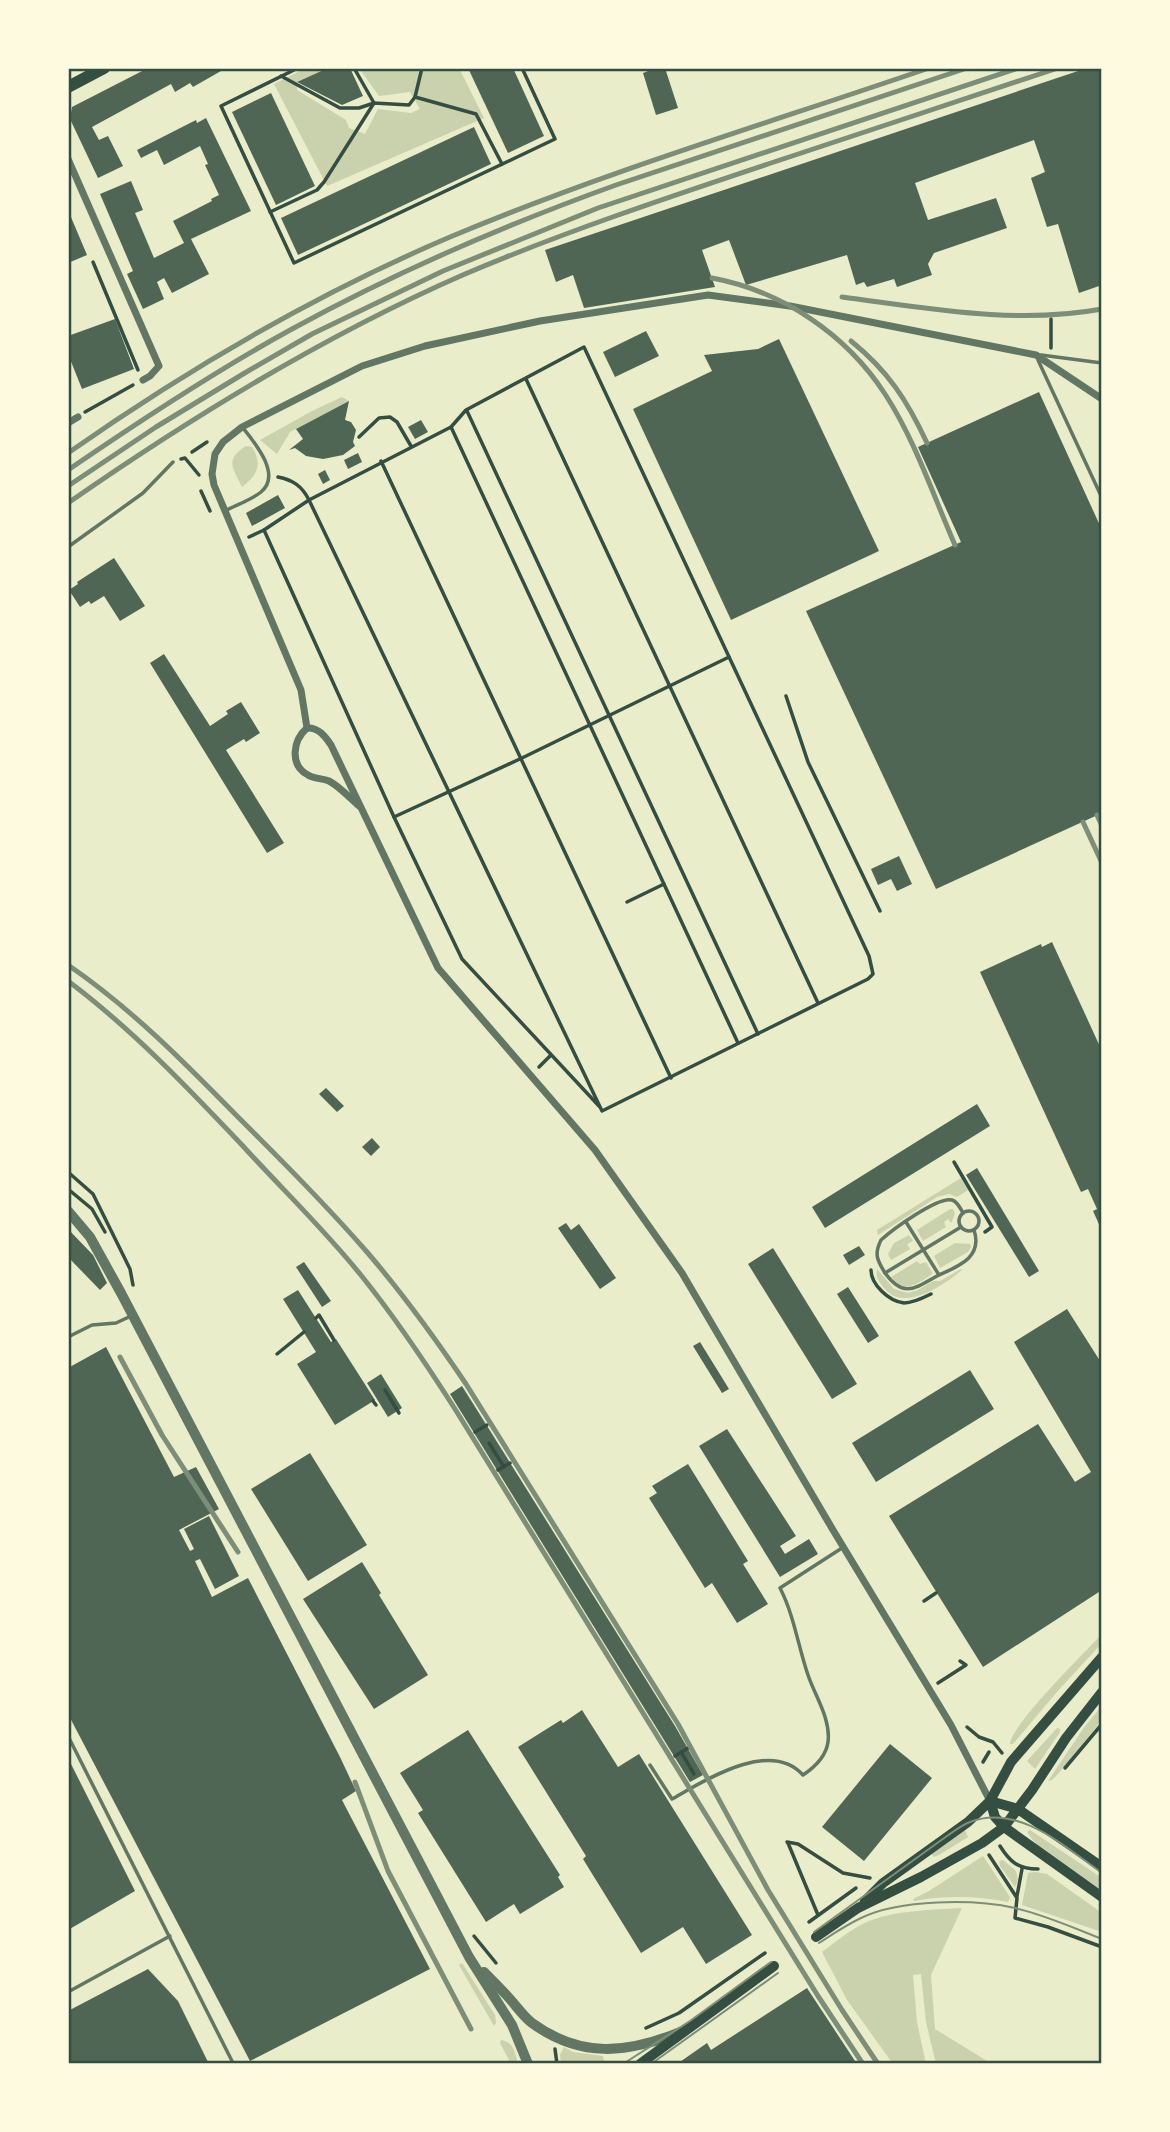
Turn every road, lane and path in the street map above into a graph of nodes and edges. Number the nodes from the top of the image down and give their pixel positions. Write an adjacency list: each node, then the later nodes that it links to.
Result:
1 (104, 68): 7 (main road)
2 (298, 68): 6 (path)
3 (354, 68): 9 (path)
4 (422, 68): 8 (path)
5 (522, 68): 11 (path)
6 (281, 76): 9 (path); 12 (path)
7 (68, 87)
8 (415, 97): 9 (path); 11 (path)
9 (374, 103): 12 (path)
10 (68, 159): 18 (street)
11 (502, 164): 12 (path)
12 (270, 212)
13 (93, 262): 18 (path)
14 (1051, 319): 16 (path)
15 (1036, 355): 16 (lane); 20 (street); 24 (street); 34 (lane)
16 (1051, 357): 17 (lane)
17 (1102, 363)
18 (143, 380): 22 (path)
19 (526, 380): 21 (path); 40 (path); 41 (path)
20 (1102, 399)
21 (466, 410): 25 (path); 43 (path)
22 (78, 417): 23 (street)
23 (68, 423)
24 (242, 427): 33 (lane); 36 (street)
25 (451, 427): 28 (path); 44 (path)
26 (215, 437): 29 (path)
27 (359, 437): 28 (path)
28 (411, 446): 30 (path)
29 (192, 452)
30 (381, 461): 35 (path); 46 (path)
31 (173, 462): 32 (path); 39 (lane)
32 (200, 476)
33 (269, 476): 35 (path); 36 (lane)
34 (1102, 498)
35 (309, 500): 37 (path); 47 (path)
36 (225, 511): 38 (street)
37 (264, 530): 38 (path); 49 (path)
38 (239, 542): 45 (street)
39 (68, 547)
40 (729, 657): 41 (path); 53 (path)
41 (670, 686): 43 (path); 53 (path)
42 (786, 696): 52 (path)
43 (610, 715): 44 (path); 54 (path)
44 (589, 724): 46 (path); 50 (path)
45 (307, 728): 48 (street); 48 (street)
46 (522, 758): 47 (path); 56 (path)
47 (450, 790): 49 (path); 57 (path)
48 (359, 806): 90 (street)
49 (394, 817): 57 (path)
50 (664, 884): 51 (path); 55 (path)
51 (626, 902)
52 (880, 911)
53 (818, 1003): 54 (path)
54 (758, 1034): 55 (path)
55 (738, 1043): 56 (path)
56 (671, 1078): 57 (path)
57 (602, 1109)
58 (954, 1162): 60 (path)
59 (68, 1171): 73 (path)
60 (972, 1192): 61 (path); 64 (path)
61 (961, 1198)
62 (68, 1211): 74 (street)
63 (963, 1213): 65 (lane); 66 (lane); 67 (lane)
64 (985, 1214): 65 (lane); 69 (path)
65 (979, 1217): 68 (lane)
66 (906, 1222): 70 (lane); 71 (lane)
67 (961, 1227): 68 (lane); 70 (lane)
68 (974, 1230): 72 (lane)
69 (983, 1233)
70 (924, 1250): 71 (lane); 72 (lane)
71 (885, 1273): 72 (lane)
72 (939, 1275)
73 (133, 1287)
74 (133, 1315): 77 (lane); 122 (street)
75 (316, 1318): 78 (path)
76 (304, 1332): 79 (path)
77 (68, 1337)
78 (334, 1340)
79 (277, 1354)
80 (385, 1391): 81 (path)
81 (399, 1413)
82 (476, 1422): 84 (path)
83 (486, 1425): 84 (path)
84 (480, 1429): 85 (path)
85 (475, 1433)
86 (489, 1443): 88 (path)
87 (510, 1463): 88 (path)
88 (504, 1466): 89 (path)
89 (498, 1470)
90 (844, 1548): 104 (lane); 107 (street)
91 (936, 1593): 92 (path)
92 (924, 1601)
93 (1102, 1657): 107 (main road)
94 (960, 1661): 95 (path)
95 (938, 1683)
96 (1102, 1692): 108 (main road)
97 (1102, 1724): 105 (path)
98 (68, 1736): 118 (lane)
99 (993, 1742): 102 (path)
100 (688, 1748): 101 (path)
101 (681, 1752): 103 (path); 106 (path)
102 (1001, 1752)
103 (674, 1756)
104 (650, 1765)
105 (1059, 1775)
106 (697, 1779)
107 (990, 1801): 108 (main road); 109 (main road); 116 (main road)
108 (1018, 1809): 109 (main road); 111 (main road)
109 (1004, 1827): 114 (main road); 116 (main road)
110 (989, 1854): 115 (path)
111 (1102, 1867)
112 (1022, 1868): 115 (path)
113 (870, 1878): 117 (path)
114 (1102, 1897)
115 (1017, 1898): 120 (path)
116 (858, 1908): 119 (main road)
117 (818, 1915)
118 (170, 1936): 124 (lane); 127 (lane)
119 (816, 1937)
120 (1102, 1947)
121 (765, 1952): 126 (path)
122 (469, 1957): 125 (street); 128 (street)
123 (774, 1966): 125 (main road)
124 (68, 1992)
125 (693, 2026): 129 (main road)
126 (646, 2028)
127 (233, 2063)
128 (528, 2064)
129 (639, 2064)

